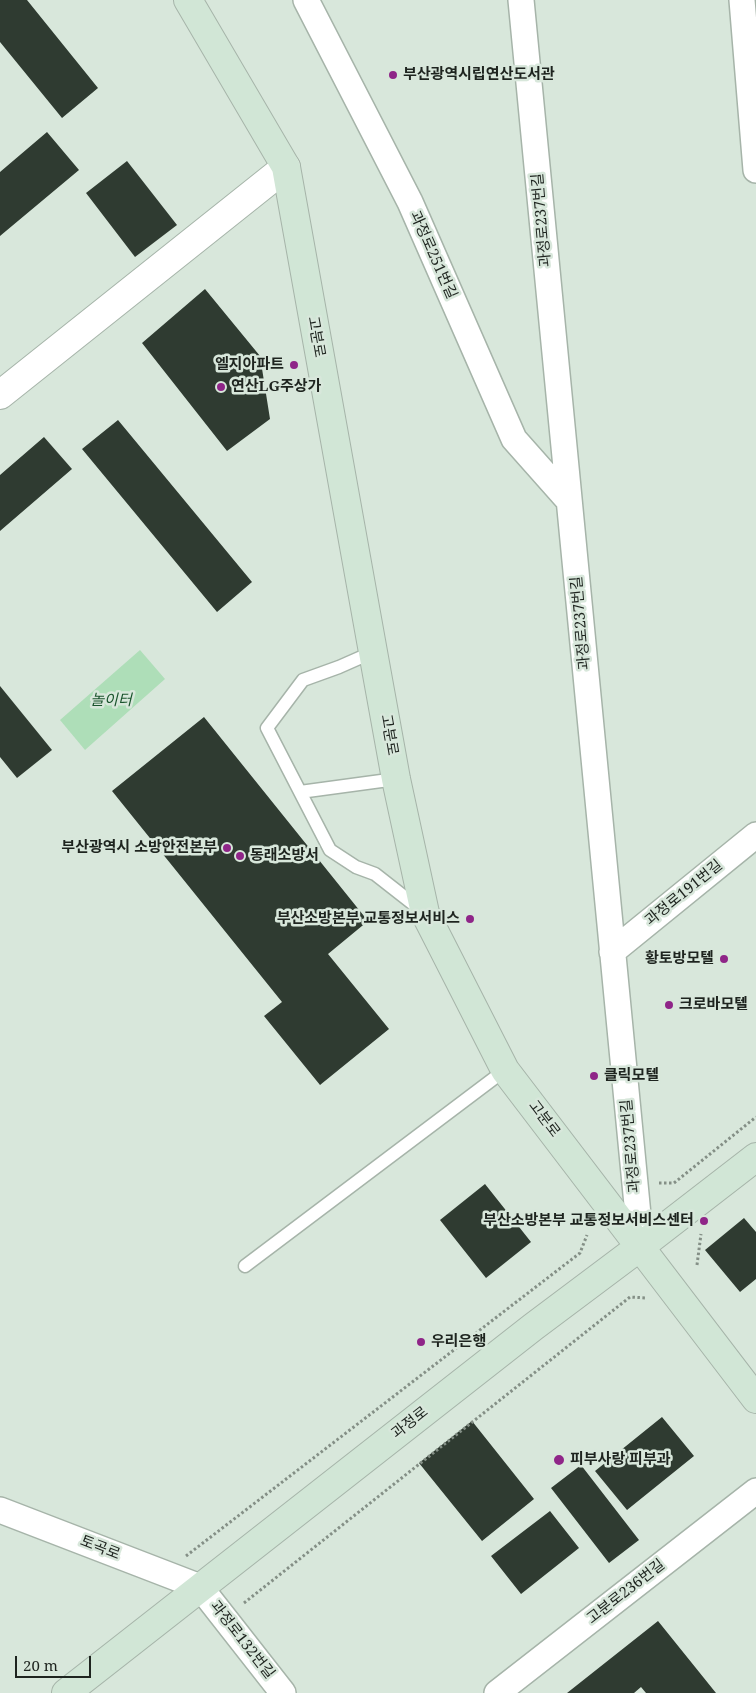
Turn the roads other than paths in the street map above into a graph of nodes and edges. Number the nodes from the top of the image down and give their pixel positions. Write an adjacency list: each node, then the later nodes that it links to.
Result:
1 (188, 0): 5 (main road, 고분로)
2 (306, 0): 8 (street, 과정로251번길)
3 (521, 0): 8 (street, 과정로237번길)
4 (742, 0): 6 (street)
5 (286, 167): 7 (street); 9 (main road, 고분로)
6 (756, 170)
7 (0, 395)
8 (569, 501): 14 (street, 과정로237번길)
9 (373, 652): 10 (main road, 고분로); 11 (lane)
10 (396, 779): 11 (lane); 13 (main road, 고분로)
11 (300, 792): 13 (lane)
12 (756, 835): 14 (street, 과정로191번길)
13 (425, 913): 15 (main road, 고분로)
14 (612, 952): 17 (street, 과정로237번길)
15 (506, 1070): 17 (main road, 고분로); 18 (lane)
16 (756, 1157): 17 (main road, 과정로)
17 (641, 1246): 19 (main road, 고분로); 22 (main road, 과정로)
18 (245, 1266)
19 (756, 1399)
20 (756, 1491): 25 (street, 고분로236번길)
21 (0, 1510): 22 (street, 토곡로)
22 (200, 1587): 23 (main road, 과정로); 24 (street, 과정로132번길)
23 (66, 1693)
24 (283, 1693)
25 (497, 1693)

